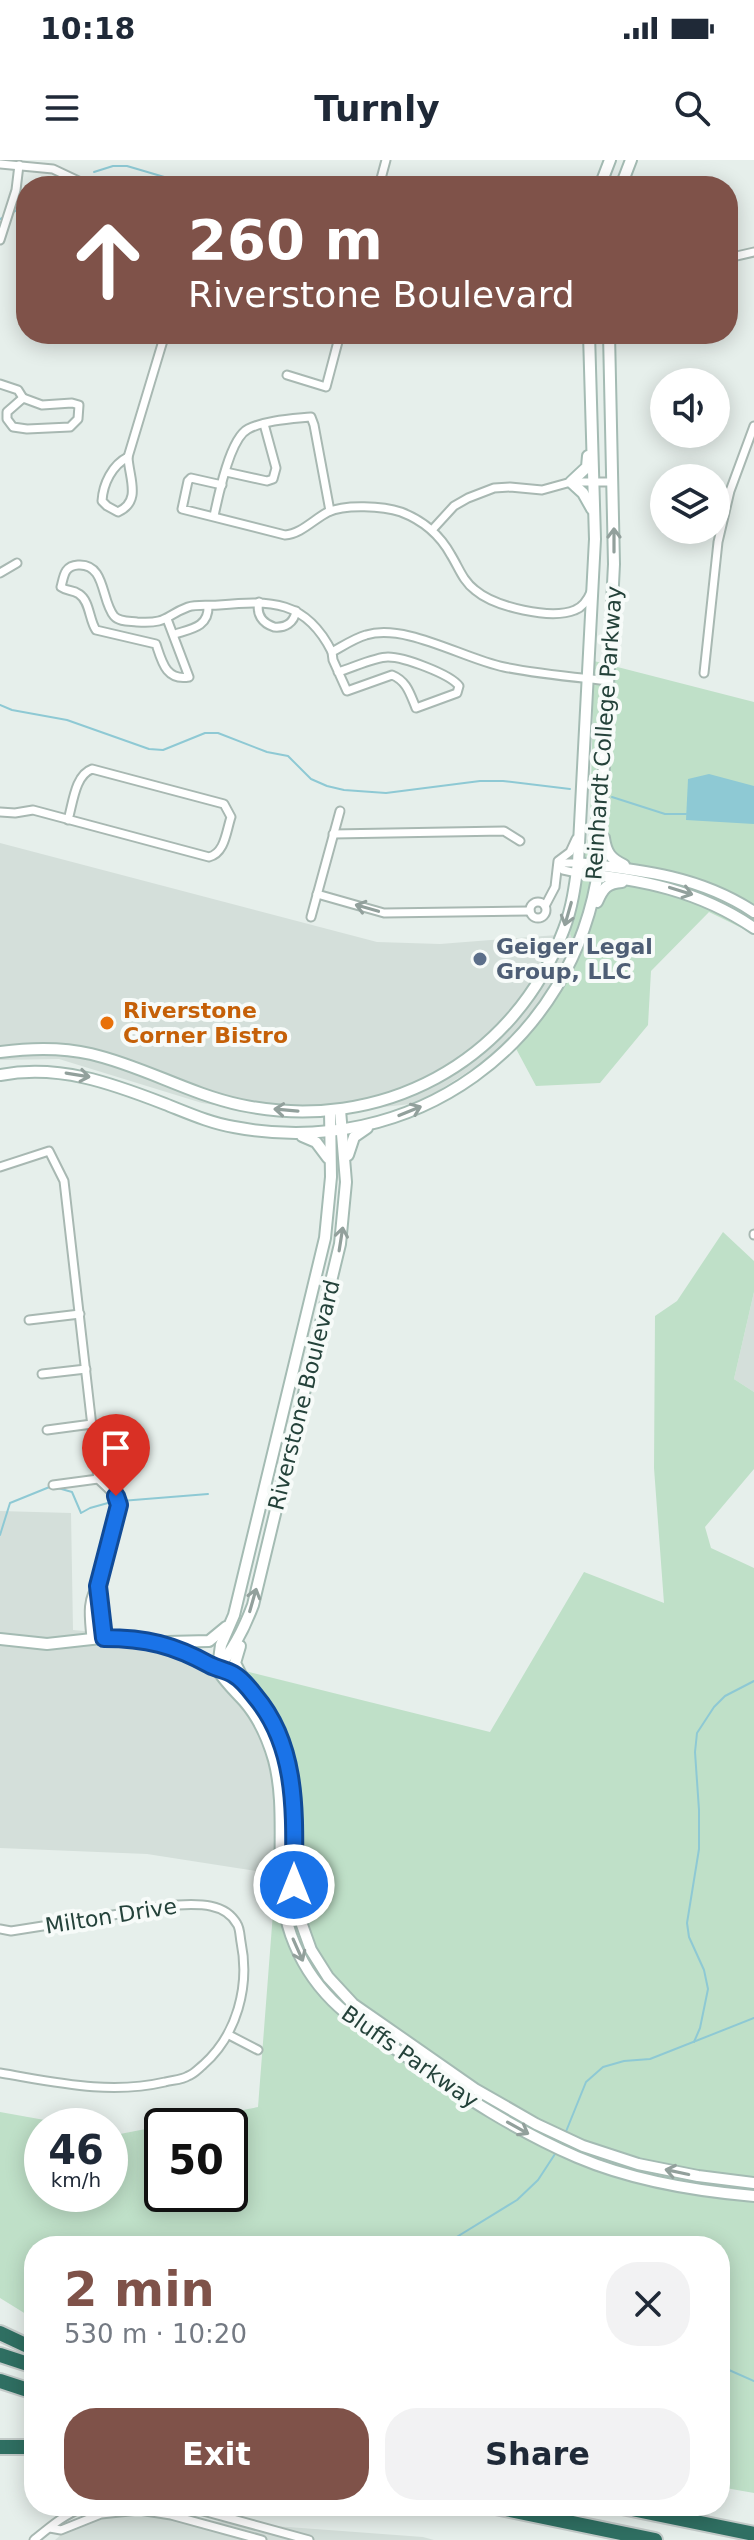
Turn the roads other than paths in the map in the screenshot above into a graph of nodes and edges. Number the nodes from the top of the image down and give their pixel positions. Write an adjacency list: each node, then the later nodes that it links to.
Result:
1 (0, 164): 2 (street)
2 (19, 165): 3 (street); 4 (street)
3 (18, 176)
4 (68, 176)
5 (16, 190): 6 (street)
6 (0, 240)
7 (162, 344): 17 (street)
8 (337, 344): 11 (street)
9 (589, 344): 14 (street, Reinhardt College Parkway)
10 (609, 344): 21 (street, Reinhardt College Parkway)
11 (287, 375)
12 (0, 384): 13 (street)
13 (23, 398): 13 (street)
14 (592, 410): 19 (street, Reinhardt College Parkway); 20 (street)
15 (264, 424): 18 (street); 18 (street); 23 (street)
16 (754, 426): 37 (street)
17 (128, 457): 17 (street)
18 (226, 472): 22 (street)
19 (594, 481): 20 (street); 21 (street); 24 (street, Reinhardt College Parkway)
20 (571, 482): 24 (street); 26 (street)
21 (613, 482): 39 (street, Reinhardt College Parkway, one-way to 21)
22 (222, 485): 25 (street); 25 (street)
23 (330, 511): 25 (street); 26 (street)
24 (594, 513): 29 (street, Reinhardt College Parkway)
25 (214, 516)
26 (432, 530): 29 (street)
27 (17, 563): 28 (street)
28 (0, 573)
29 (594, 586): 38 (street, Reinhardt College Parkway)
30 (259, 602): 31 (street); 32 (street); 32 (street)
31 (208, 606): 33 (street); 34 (street)
32 (296, 611): 35 (street)
33 (167, 619): 34 (street); 34 (street)
34 (175, 634)
35 (332, 652): 36 (street); 38 (street)
36 (338, 672): 36 (street)
37 (704, 673)
38 (589, 678): 39 (street); 44 (street, Reinhardt College Parkway)
39 (609, 681): 42 (street, Reinhardt College Parkway)
40 (340, 811): 45 (street)
41 (1, 815): 43 (street)
42 (601, 818): 49 (street, Reinhardt College Parkway); 50 (street)
43 (68, 820): 43 (street)
44 (581, 824): 47 (street); 48 (street, Reinhardt College Parkway)
45 (333, 834): 46 (street); 51 (street)
46 (520, 841)
47 (558, 866): 48 (street); 52 (street)
48 (578, 868): 49 (street); 60 (street, Reinhardt College Parkway, one-way to 60)
49 (598, 870): 50 (street); 57 (street, Reinhardt College Parkway)
50 (637, 875): 54 (street); 56 (street, one-way to 56); 57 (street)
51 (317, 894): 53 (street, one-way to 51); 55 (street)
52 (545, 906): 53 (street); 53 (street)
53 (530, 911)
54 (754, 912)
55 (311, 917)
56 (754, 928)
57 (583, 933): 61 (street, Reinhardt College Parkway, one-way to 57)
58 (0, 1052): 60 (street, Reinhardt College Parkway, one-way to 58)
59 (0, 1075): 64 (street, Reinhardt College Parkway, one-way to 64)
60 (335, 1110): 62 (street, Riverstone Boulevard); 63 (street, Riverstone Boulevard)
61 (375, 1123): 62 (street, Reinhardt College Parkway); 67 (street)
62 (342, 1130): 63 (street, Reinhardt College Parkway); 67 (street, Riverstone Boulevard)
63 (329, 1131): 64 (street, Reinhardt College Parkway); 65 (street, Riverstone Boulevard)
64 (292, 1132): 65 (street)
65 (331, 1163): 77 (street, Riverstone Boulevard)
66 (0, 1167): 68 (street)
67 (345, 1173): 78 (street, Riverstone Boulevard, one-way to 67)
68 (80, 1314): 69 (street); 70 (street)
69 (29, 1320)
70 (86, 1369): 71 (street); 72 (street)
71 (42, 1374)
72 (92, 1424): 73 (street); 74 (street)
73 (47, 1430)
74 (98, 1479): 75 (street); 76 (street)
75 (53, 1485)
76 (98, 1586): 79 (street); 81 (street)
77 (232, 1620): 82 (street); 83 (street, Riverstone Boulevard)
78 (244, 1628): 83 (street, Riverstone Boulevard); 84 (street)
79 (104, 1638): 81 (street); 82 (street)
80 (0, 1639): 81 (street)
81 (91, 1639)
82 (157, 1641): 83 (street)
83 (217, 1669): 84 (street, Bluffs Parkway); 85 (street, Bluffs Parkway)
84 (246, 1685): 86 (street, Bluffs Parkway)
85 (281, 1832): 86 (street); 91 (street, Bluffs Parkway, one-way to 91)
86 (294, 1832): 90 (street, Bluffs Parkway)
87 (0, 1929): 88 (street, Milton Drive)
88 (229, 2035): 89 (street); 92 (street)
89 (258, 2050)
90 (424, 2053): 91 (street); 93 (street, Bluffs Parkway, one-way to 90)
91 (417, 2064): 94 (street, Bluffs Parkway, one-way to 94)
92 (0, 2073)
93 (754, 2183)
94 (754, 2196)
95 (0, 2333): 96 (highway)
96 (24, 2344)
97 (0, 2355): 98 (highway)
98 (24, 2363)
99 (0, 2381): 100 (highway)
100 (24, 2389)
101 (0, 2447): 102 (highway)
102 (24, 2447)
103 (65, 2516): 109 (street)
104 (92, 2516): 109 (street)
105 (175, 2516): 112 (street)
106 (221, 2516): 113 (street)
107 (539, 2516): 114 (highway)
108 (666, 2516): 110 (highway)
109 (50, 2528): 111 (street)
110 (754, 2534)
111 (34, 2540)
112 (262, 2540)
113 (309, 2540)
114 (655, 2540)

